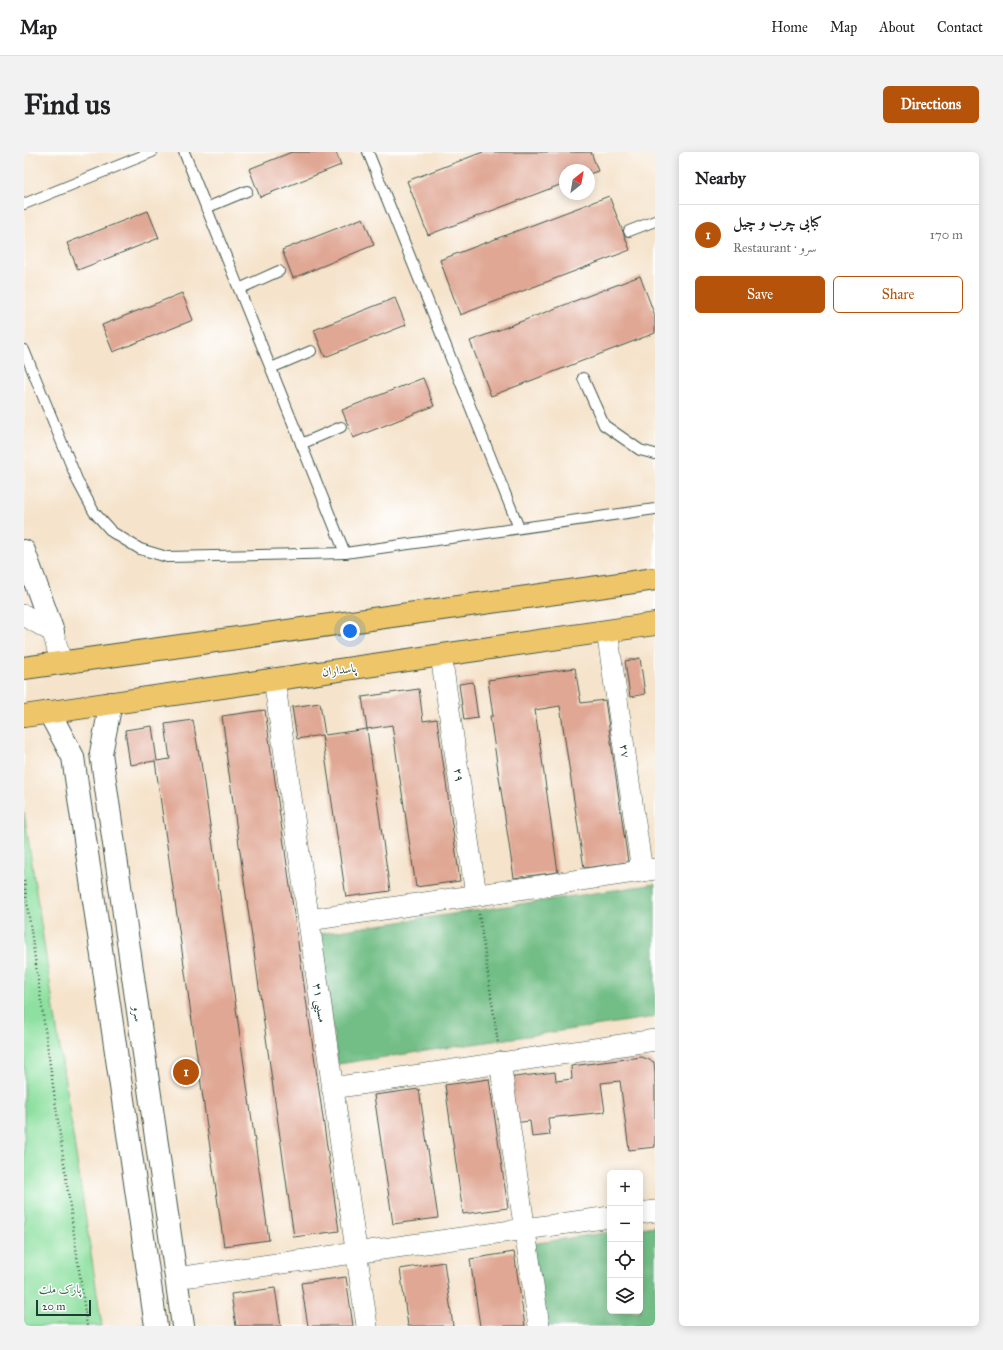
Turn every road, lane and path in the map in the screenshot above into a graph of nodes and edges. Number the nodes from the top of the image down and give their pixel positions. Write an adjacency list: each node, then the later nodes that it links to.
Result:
1 (152, 152): 5 (lane)
2 (184, 152): 6 (lane)
3 (368, 152): 19 (lane)
4 (247, 191): 6 (lane)
5 (24, 204)
6 (206, 208): 10 (lane)
7 (655, 221): 8 (lane)
8 (629, 231)
9 (279, 271): 10 (lane)
10 (239, 289): 13 (lane)
11 (24, 350): 21 (lane)
12 (311, 351): 13 (lane)
13 (271, 368): 16 (lane)
14 (583, 378): 17 (lane)
15 (341, 427): 16 (lane)
16 (301, 444): 21 (lane)
17 (655, 454)
18 (655, 509): 19 (lane)
19 (519, 528): 21 (lane)
20 (24, 551): 26 (street)
21 (345, 553)
22 (653, 580): 28 (main road)
23 (24, 615): 26 (street)
24 (655, 624): 25 (main road, پاسداران)
25 (607, 631): 27 (main road, پاسداران); 34 (street, ۲۷)
26 (53, 632): 28 (street)
27 (441, 655): 30 (main road, پاسداران); 36 (street, ۲۹)
28 (61, 662): 29 (main road)
29 (24, 668)
30 (274, 679): 31 (main road, پاسداران); 37 (street, ۳۱ مسیبی)
31 (111, 703): 32 (main road, پاسداران); 46 (street, سرو)
32 (49, 712): 33 (main road, پاسداران); 48 (street)
33 (24, 716)
34 (649, 870): 36 (street)
35 (24, 881): 47 (path)
36 (476, 895): 37 (street); 39 (path)
37 (308, 920): 40 (street, ۳۱ مسیبی)
38 (655, 1040): 39 (street)
39 (500, 1062): 40 (street); 44 (street)
40 (332, 1088): 45 (street, ۳۱ مسیبی)
41 (655, 1211): 42 (street)
42 (643, 1213)
43 (607, 1217): 44 (street)
44 (525, 1228): 45 (street); 51 (street)
45 (356, 1252): 46 (street); 50 (street, ۳۱ مسیبی)
46 (176, 1278): 49 (street, سرو)
47 (87, 1326)
48 (156, 1326)
49 (183, 1326)
50 (367, 1326)
51 (539, 1326)

